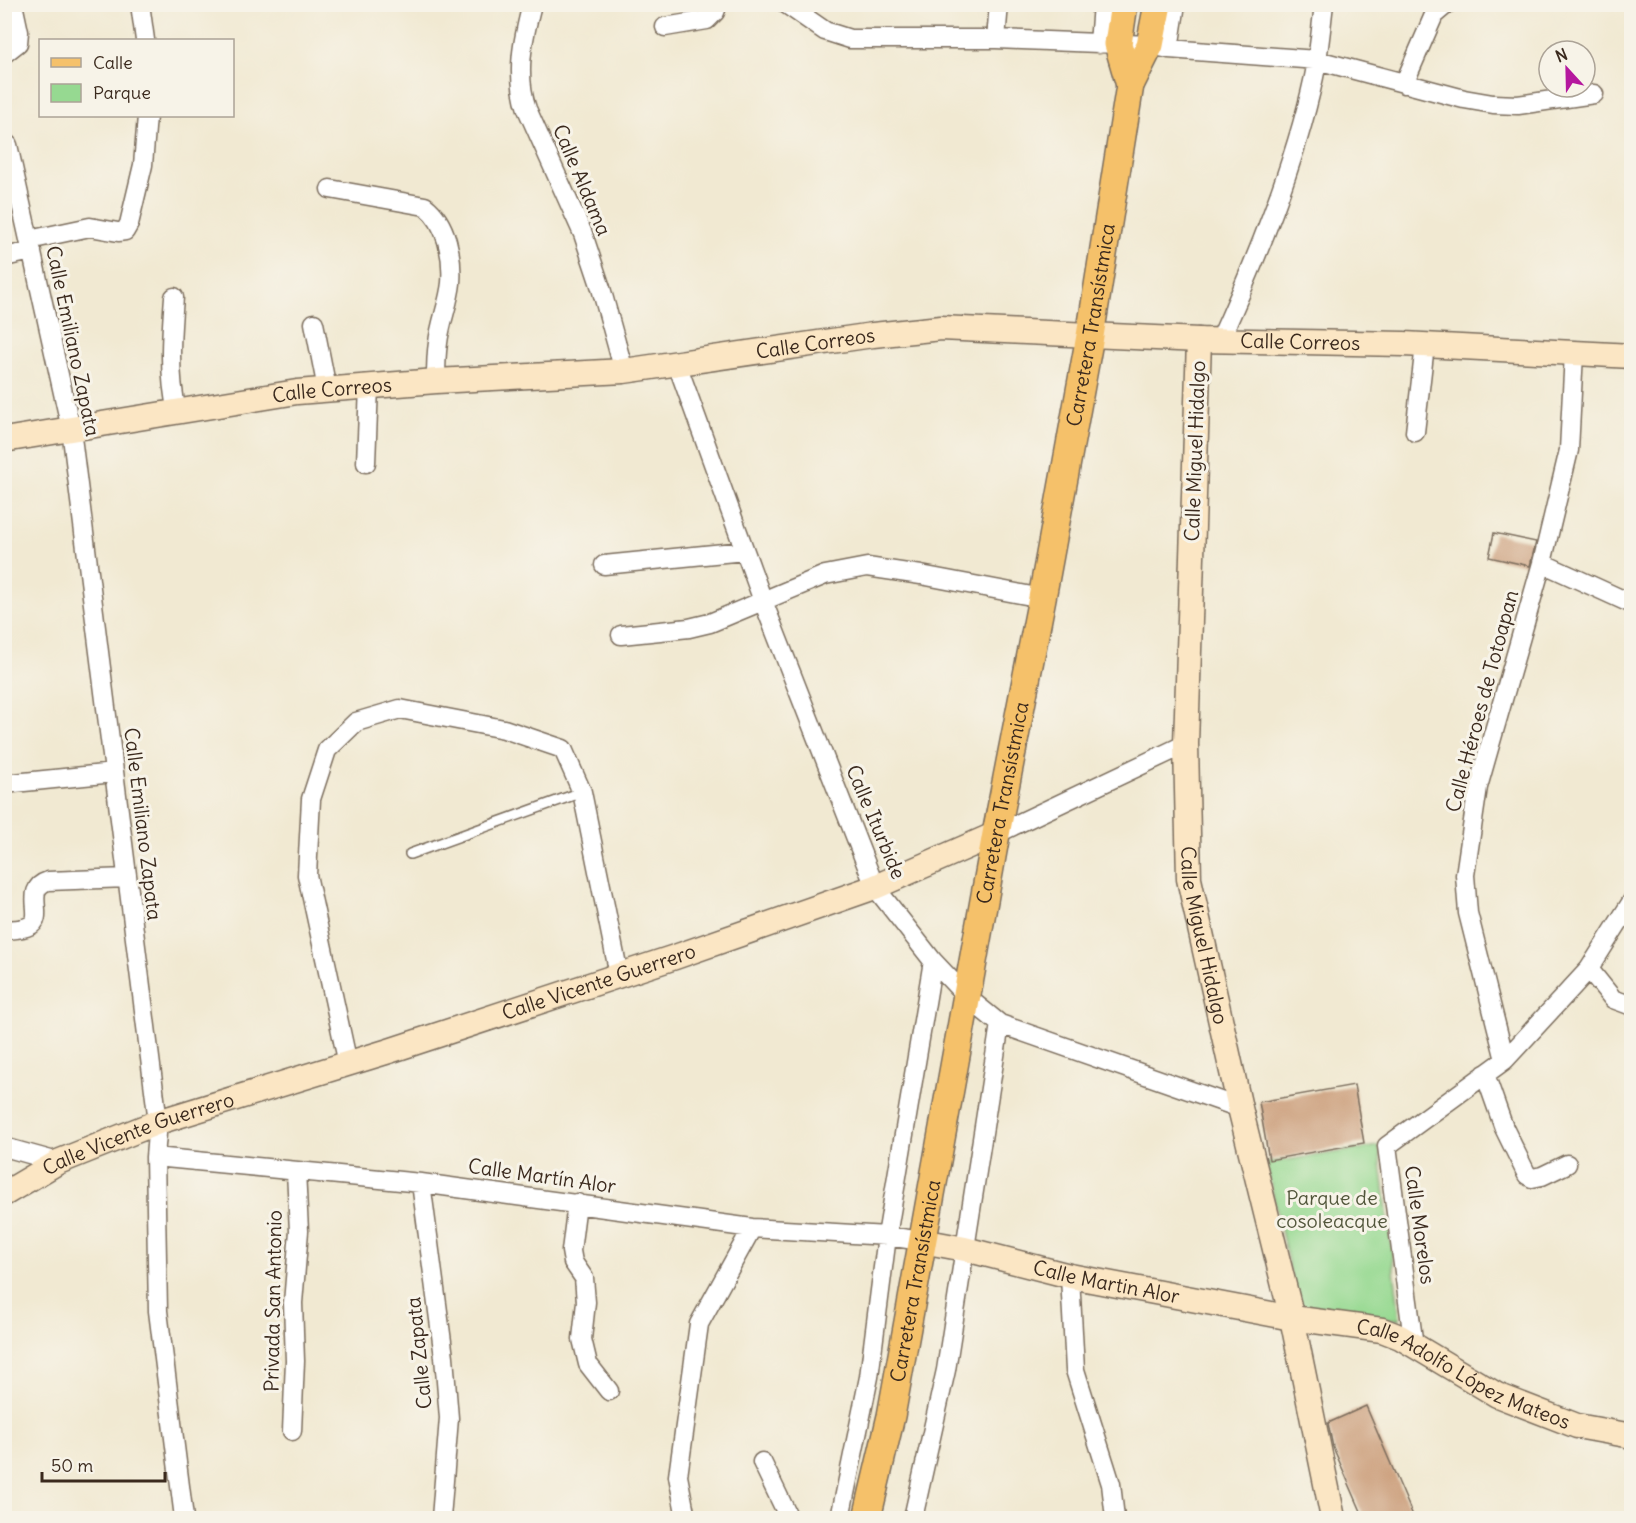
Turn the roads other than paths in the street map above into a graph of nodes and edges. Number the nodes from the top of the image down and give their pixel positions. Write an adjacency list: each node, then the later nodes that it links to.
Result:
1 (13, 4): 18 (street)
2 (140, 4): 14 (street)
3 (532, 4): 36 (street, Calle Aldama)
4 (718, 4): 13 (street)
5 (786, 4): 15 (street)
6 (999, 4): 15 (street)
7 (1102, 4): 16 (street)
8 (1124, 4): 16 (main road, Carretera Transístmica)
9 (1158, 4): 17 (main road, Carretera Transístmica)
10 (1176, 4): 17 (street)
11 (1324, 4): 19 (street)
12 (1447, 4): 20 (street)
13 (665, 27)
14 (145, 39)
15 (996, 39): 16 (street)
16 (1108, 44): 17 (street); 21 (main road, Carretera Transístmica)
17 (1160, 47): 19 (street); 21 (main road, Carretera Transístmica)
18 (4, 54)
19 (1317, 60): 20 (street); 31 (street)
20 (1404, 84): 22 (street)
21 (1130, 85): 30 (main road, Carretera Transístmica)
22 (1559, 99)
23 (147, 117): 26 (street)
24 (4, 142): 26 (street, Calle Emiliano Zapata)
25 (330, 189): 37 (street)
26 (30, 246): 27 (street); 41 (street, Calle Emiliano Zapata)
27 (4, 257)
28 (174, 297): 40 (street)
29 (314, 322): 39 (street)
30 (1090, 336): 31 (main road, Calle Correos); 35 (main road, Calle Correos); 48 (main road, Carretera Transístmica)
31 (1210, 340): 32 (main road, Calle Correos); 52 (main road, Calle Miguel Hidalgo)
32 (1425, 345): 33 (main road, Calle Correos); 42 (street)
33 (1574, 353): 34 (main road, Calle Correos); 46 (street, Calle Héroes de Totoapan)
34 (1632, 356)
35 (678, 364): 36 (main road, Calle Correos); 45 (street, Calle Iturbide)
36 (624, 371): 37 (main road, Calle Correos)
37 (436, 381): 38 (main road, Calle Correos)
38 (369, 386): 39 (main road, Calle Correos); 44 (street)
39 (327, 389): 40 (main road, Calle Correos)
40 (177, 411): 41 (main road, Calle Correos)
41 (71, 429): 43 (main road, Calle Correos); 53 (street, Calle Emiliano Zapata)
42 (1415, 432)
43 (4, 440)
44 (366, 463)
45 (744, 551): 47 (street); 49 (street, Calle Iturbide)
46 (1542, 563): 50 (street); 68 (street, Calle Héroes de Totoapan)
47 (604, 566)
48 (1042, 598): 49 (street); 56 (main road, Carretera Transístmica)
49 (763, 601): 51 (street); 59 (street, Calle Iturbide)
50 (1632, 604)
51 (621, 635)
52 (1186, 744): 56 (street, Calle Vicente Guerrero); 71 (main road, Calle Miguel Hidalgo)
53 (114, 773): 54 (street); 58 (street, Calle Emiliano Zapata)
54 (4, 784)
55 (582, 792): 57 (lane); 64 (street); 69 (street)
56 (996, 834): 59 (main road, Calle Vicente Guerrero); 65 (main road, Carretera Transístmica)
57 (410, 854)
58 (127, 878): 61 (street); 72 (street, Calle Emiliano Zapata)
59 (875, 887): 62 (street, Calle Iturbide); 64 (main road, Calle Vicente Guerrero)
60 (1632, 901): 63 (street, Calle Morelos)
61 (4, 930)
62 (933, 961): 65 (street, Calle Iturbide); 82 (street)
63 (1589, 969): 66 (street); 68 (street, Calle Morelos)
64 (619, 975): 69 (main road, Calle Vicente Guerrero)
65 (968, 998): 67 (street, Calle Iturbide); 83 (main road, Carretera Transístmica)
66 (1632, 1006)
67 (1000, 1024): 71 (street, Calle Iturbide); 84 (street)
68 (1505, 1060): 70 (street, Calle Morelos)
69 (348, 1064): 72 (main road, Calle Vicente Guerrero)
70 (1485, 1074): 76 (street); 87 (street, Calle Morelos)
71 (1240, 1108): 86 (main road, Calle Miguel Hidalgo)
72 (158, 1122): 74 (street, Calle Emiliano Zapata); 75 (main road, Calle Vicente Guerrero)
73 (4, 1147): 75 (street)
74 (155, 1157): 77 (street, Calle Martín Alor); 92 (street, Calle Emiliano Zapata)
75 (58, 1162): 79 (main road, Calle Vicente Guerrero)
76 (1567, 1164)
77 (296, 1172): 78 (street, Calle Martín Alor); 89 (street, Privada San Antonio)
78 (421, 1183): 80 (street, Calle Martín Alor); 93 (street, Calle Zapata)
79 (4, 1194)
80 (577, 1203): 81 (street, Calle Martín Alor); 88 (street)
81 (752, 1228): 82 (street, Calle Martín Alor); 94 (street)
82 (887, 1236): 83 (street, Calle Martín Alor); 96 (street)
83 (922, 1241): 84 (main road, Calle Martin Alor); 97 (main road, Carretera Transístmica)
84 (965, 1249): 85 (main road, Calle Martin Alor); 98 (street)
85 (1070, 1276): 86 (main road, Calle Martin Alor); 99 (street)
86 (1292, 1318): 87 (main road, Calle Adolfo López Mateos); 100 (main road, Calle Miguel Hidalgo)
87 (1414, 1346): 90 (main road, Calle Adolfo López Mateos)
88 (609, 1392)
89 (292, 1431)
90 (1632, 1436)
91 (762, 1462): 95 (street)
92 (184, 1518)
93 (441, 1518)
94 (686, 1518)
95 (789, 1518)
96 (840, 1518)
97 (867, 1518)
98 (913, 1518)
99 (1115, 1518)
100 (1333, 1518)

